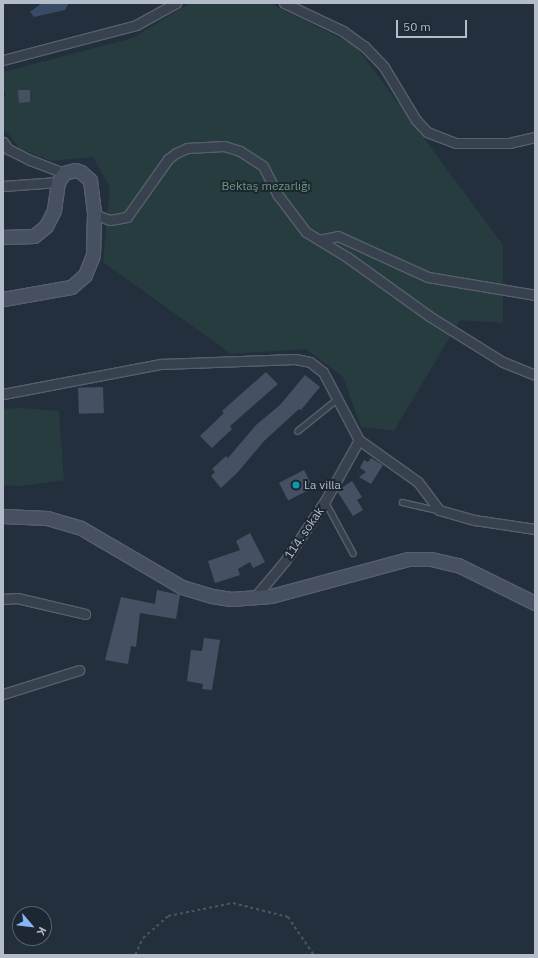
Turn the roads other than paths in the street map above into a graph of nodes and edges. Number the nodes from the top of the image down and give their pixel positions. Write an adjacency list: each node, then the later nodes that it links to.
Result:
1 (176, 3): 3 (street)
2 (284, 3): 4 (street)
3 (3, 60)
4 (535, 137)
5 (5, 147): 6 (street)
6 (61, 178): 7 (street); 8 (street); 9 (street)
7 (3, 186)
8 (94, 214): 10 (street); 12 (street)
9 (3, 237)
10 (319, 240): 11 (street); 13 (street)
11 (535, 294)
12 (3, 299)
13 (535, 375)
14 (3, 394): 15 (street)
15 (337, 399): 16 (lane); 17 (street)
16 (297, 431)
17 (359, 440): 18 (street, 114. sokak); 20 (street)
18 (325, 501): 23 (lane); 24 (street, 114. sokak)
19 (402, 502): 20 (lane)
20 (439, 510): 22 (street)
21 (3, 516): 24 (street)
22 (535, 529)
23 (353, 553)
24 (254, 598): 26 (street)
25 (3, 599): 27 (street)
26 (535, 603)
27 (84, 614)
28 (79, 670): 29 (street)
29 (3, 694)

